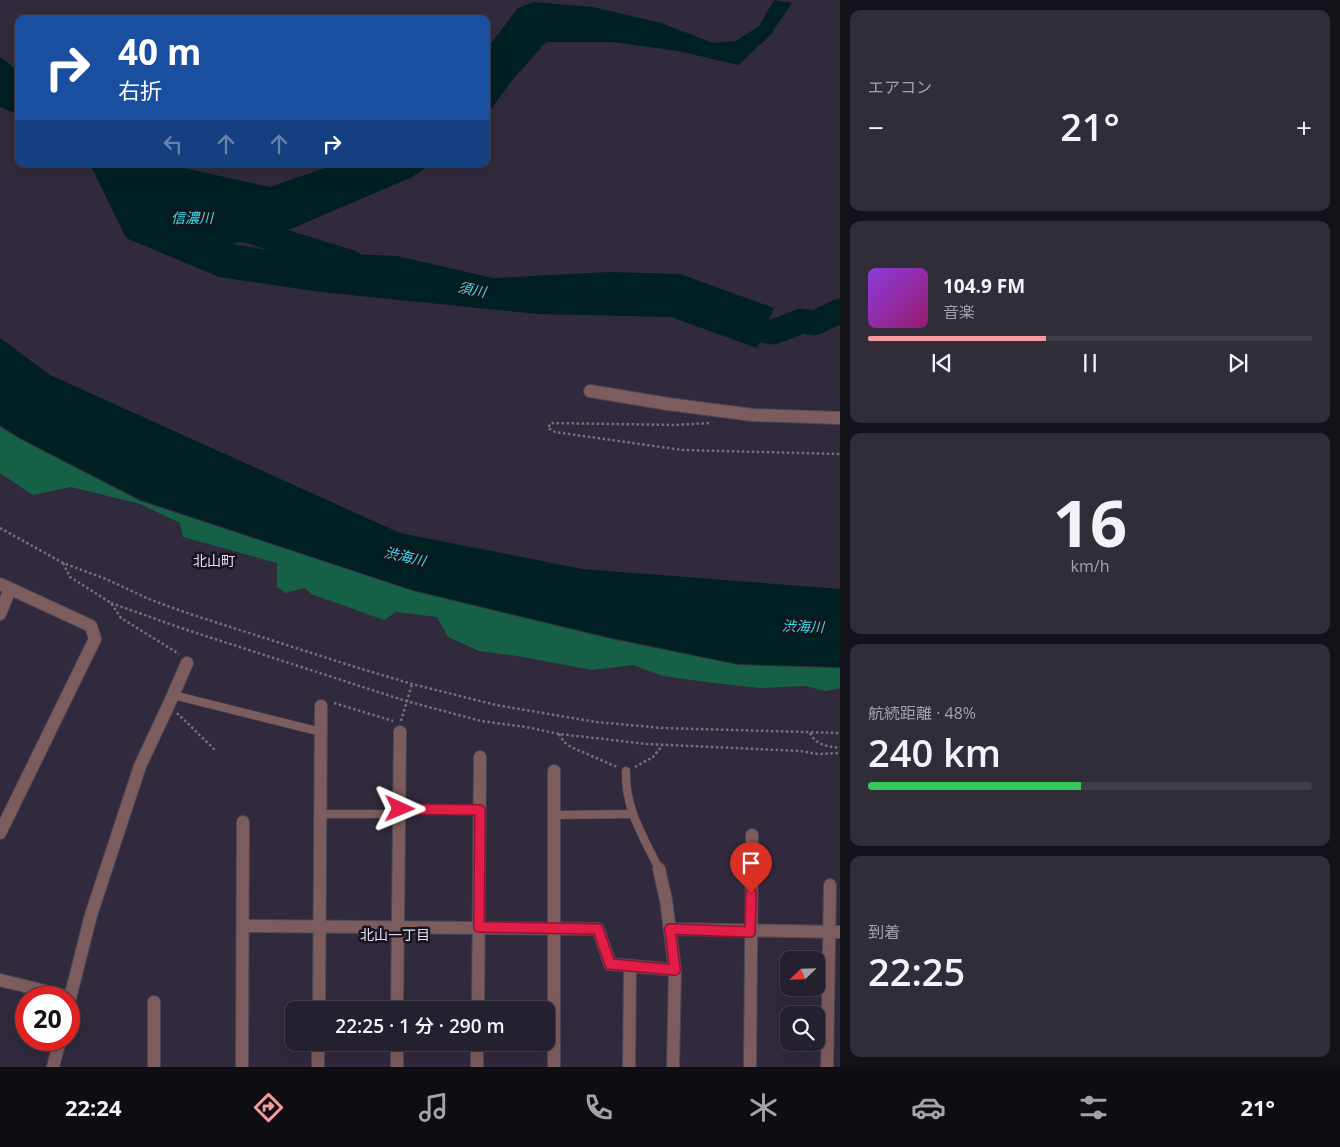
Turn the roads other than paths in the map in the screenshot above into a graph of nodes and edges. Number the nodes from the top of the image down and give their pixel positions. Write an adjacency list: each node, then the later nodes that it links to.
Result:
1 (590, 391): 2 (street)
2 (840, 418)
3 (5, 587): 4 (street); 19 (street)
4 (0, 614)
5 (186, 663): 6 (street)
6 (171, 700): 8 (lane); 35 (street)
7 (321, 706): 8 (street)
8 (321, 732): 15 (street)
9 (400, 732): 14 (street)
10 (480, 757): 13 (street)
11 (554, 771): 17 (street)
12 (626, 771): 16 (lane)
13 (480, 810): 14 (lane); 25 (street)
14 (400, 812): 15 (lane); 26 (street)
15 (320, 814): 24 (street)
16 (632, 814): 17 (lane); 21 (lane)
17 (555, 815): 27 (street)
18 (243, 822): 23 (street)
19 (0, 833)
20 (752, 835): 29 (street)
21 (659, 869): 28 (street)
22 (830, 885): 30 (street)
23 (243, 926): 24 (street); 46 (street)
24 (320, 926): 26 (street); 36 (street)
25 (479, 927): 26 (street); 27 (street); 38 (street)
26 (398, 928): 37 (street)
27 (555, 928): 31 (street); 50 (street)
28 (670, 929): 29 (street); 32 (street)
29 (750, 932): 30 (street); 53 (street)
30 (834, 932): 54 (street)
31 (630, 966): 32 (street); 51 (street)
32 (675, 970): 52 (street)
33 (0, 980): 34 (street)
34 (21, 986)
35 (73, 986)
36 (319, 1001)
37 (397, 1001)
38 (478, 1001)
39 (154, 1002): 45 (street)
40 (57, 1051): 44 (street)
41 (318, 1051): 47 (street)
42 (397, 1051): 48 (street)
43 (477, 1051): 49 (street)
44 (53, 1067)
45 (154, 1067)
46 (242, 1067)
47 (318, 1067)
48 (396, 1067)
49 (477, 1067)
50 (554, 1067)
51 (630, 1067)
52 (673, 1067)
53 (750, 1067)
54 (827, 1067)

